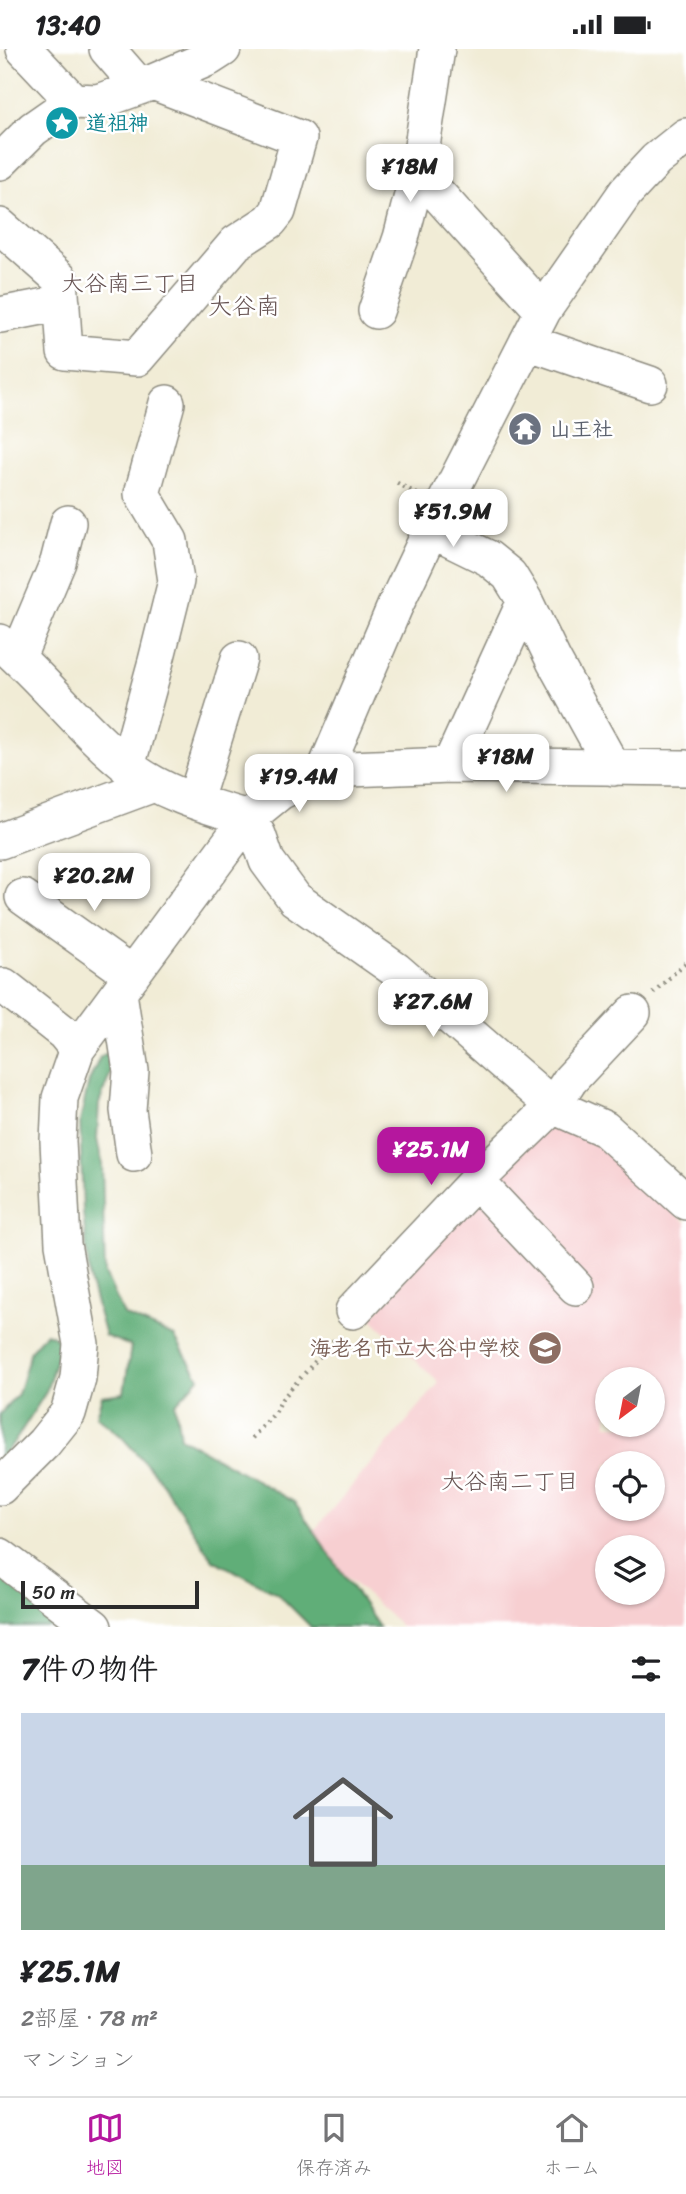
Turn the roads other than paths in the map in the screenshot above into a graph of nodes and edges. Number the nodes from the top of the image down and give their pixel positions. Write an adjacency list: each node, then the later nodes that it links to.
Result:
1 (24, 49): 6 (street)
2 (107, 49): 5 (street)
3 (223, 49): 5 (street)
4 (438, 49): 9 (street)
5 (146, 85): 6 (street); 11 (street)
6 (73, 101): 8 (street)
7 (686, 137): 13 (street)
8 (0, 162)
9 (418, 172): 12 (street); 13 (street)
10 (0, 226): 11 (street)
11 (62, 303): 14 (street)
12 (376, 310)
13 (543, 311): 15 (street)
14 (0, 315)
15 (527, 342): 16 (street); 19 (street)
16 (650, 384)
17 (167, 403): 27 (street)
18 (68, 523): 21 (street)
19 (431, 530): 20 (street); 26 (street)
20 (525, 601): 23 (street); 24 (street)
21 (9, 650): 27 (street)
22 (239, 659): 28 (street)
23 (450, 765): 24 (street); 26 (street)
24 (613, 768): 25 (street)
25 (686, 768)
26 (325, 770): 29 (street)
27 (140, 775): 28 (street); 30 (street)
28 (195, 800): 29 (street)
29 (248, 818): 32 (street); 36 (street)
30 (0, 841)
31 (23, 897): 32 (street)
32 (125, 984): 35 (street); 37 (street)
33 (0, 986): 35 (street)
34 (633, 1013): 36 (street)
35 (78, 1049): 42 (street)
36 (553, 1106): 38 (street); 39 (street)
37 (134, 1154)
38 (475, 1181): 40 (street); 41 (street)
39 (686, 1202)
40 (576, 1287)
41 (353, 1311)
42 (0, 1487)
43 (0, 1556): 44 (street)
44 (94, 1627)

